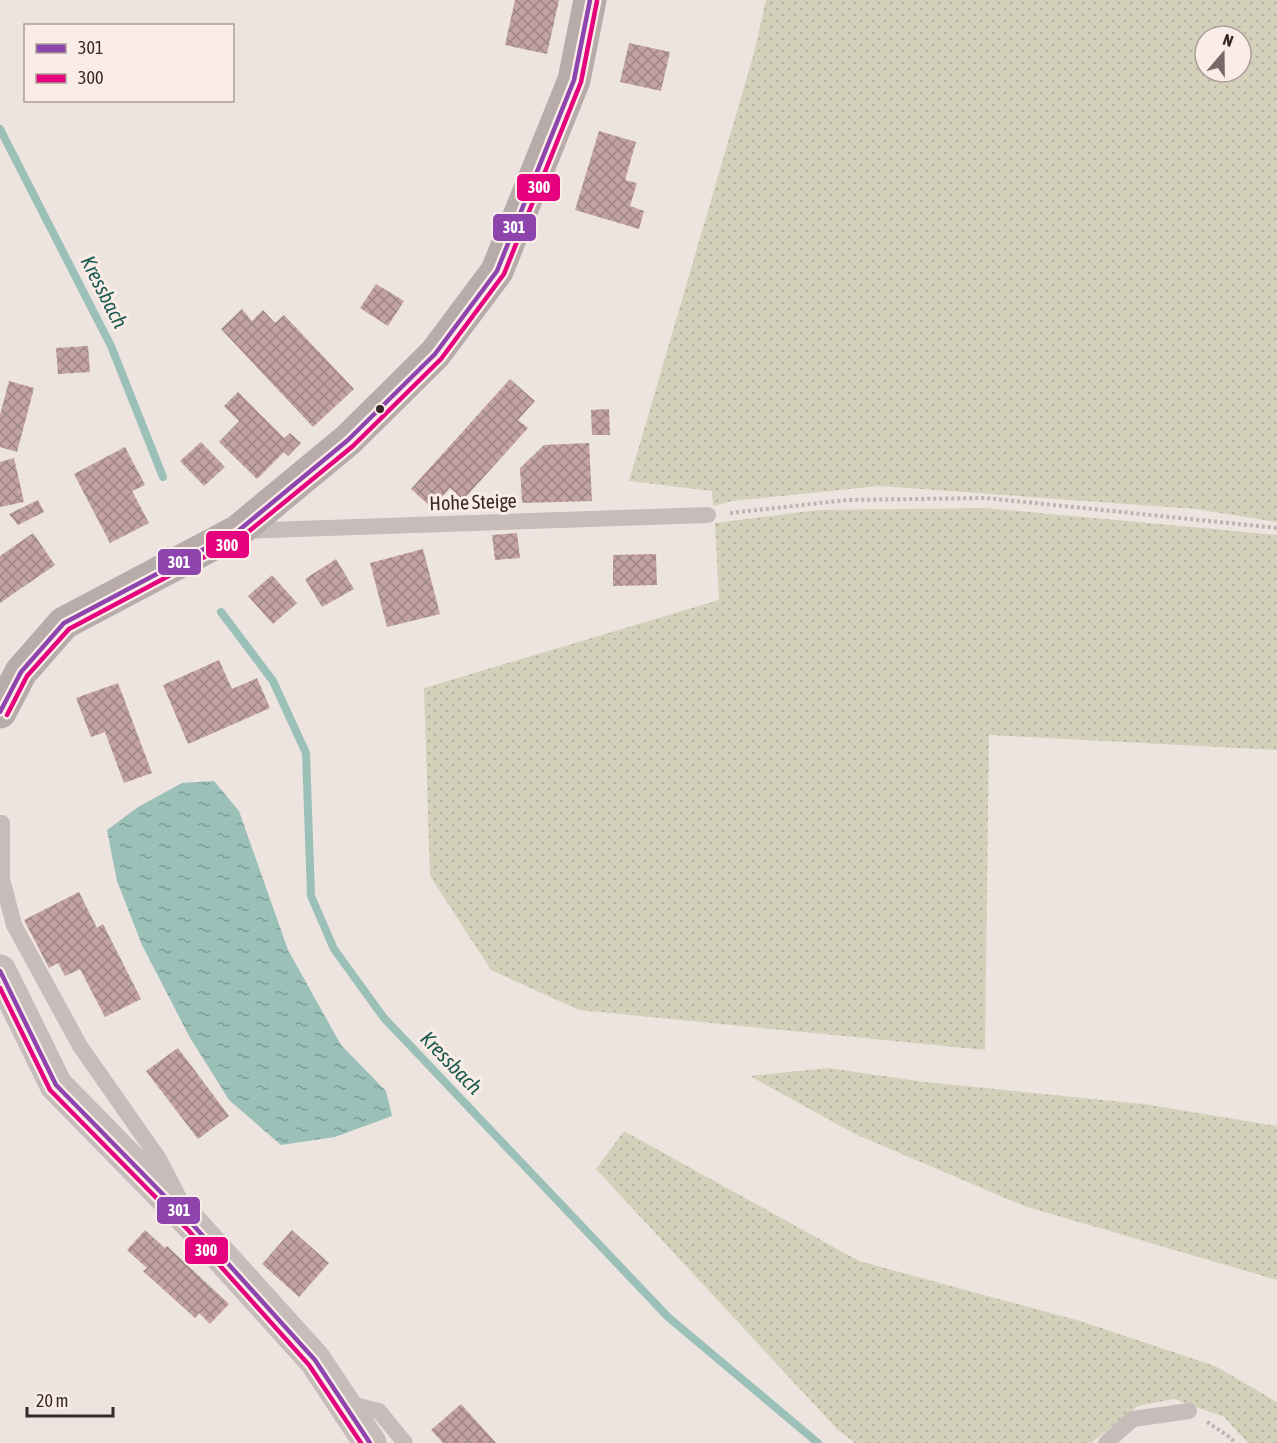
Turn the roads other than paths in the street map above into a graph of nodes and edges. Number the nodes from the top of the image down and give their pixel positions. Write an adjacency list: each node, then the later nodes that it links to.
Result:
1 (590, 0): 3 (street)
2 (708, 516): 3 (lane, Hohe Steige)
3 (238, 531): 4 (street)
4 (0, 712)
5 (0, 823): 7 (lane)
6 (0, 971): 7 (street)
7 (194, 1226): 8 (street)
8 (343, 1402): 10 (street); 11 (lane)
9 (1189, 1411): 12 (lane)
10 (370, 1443)
11 (405, 1443)
12 (1106, 1443)

